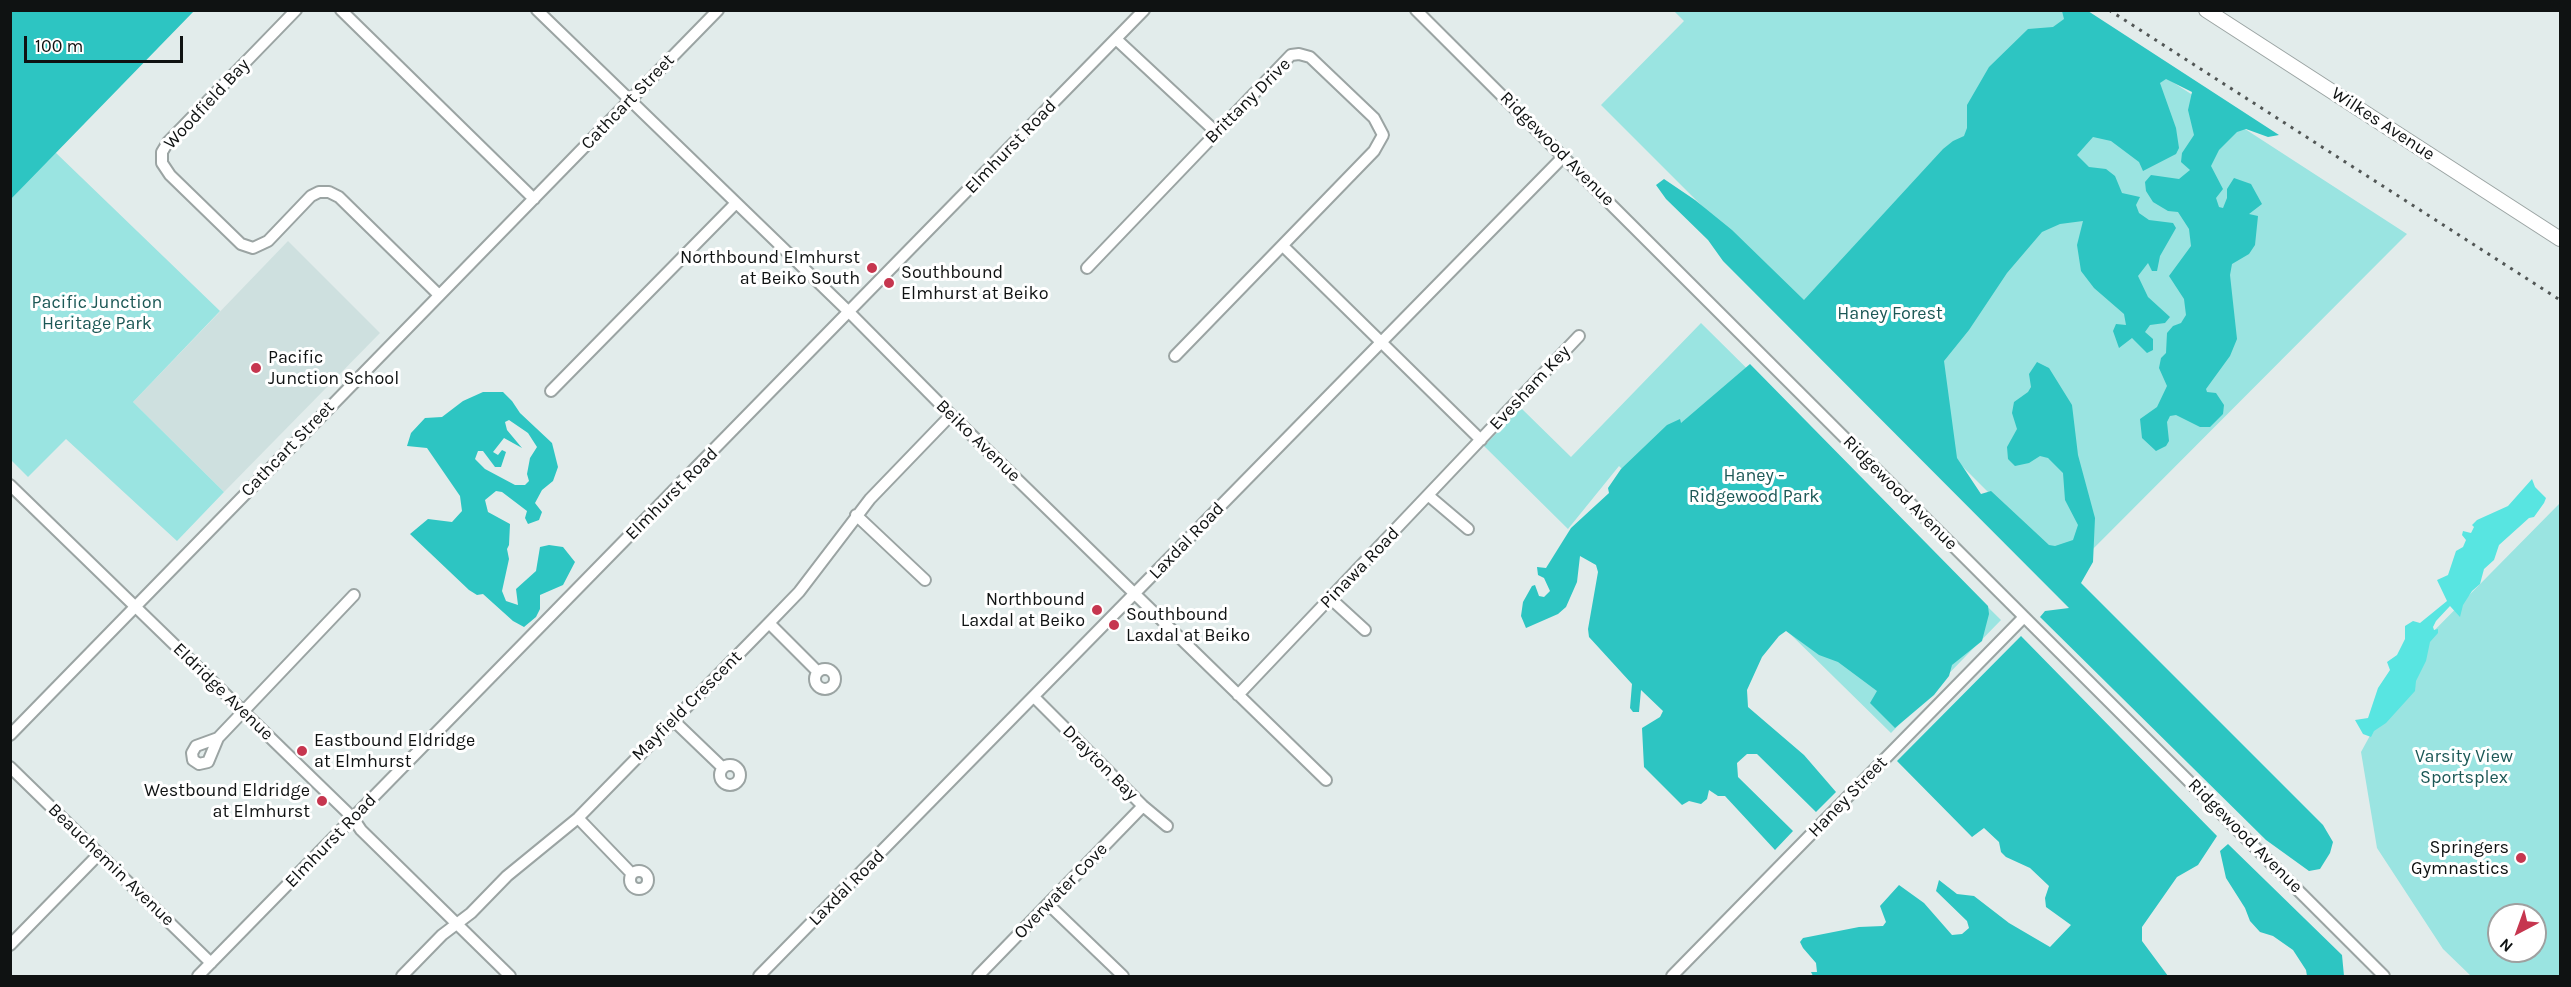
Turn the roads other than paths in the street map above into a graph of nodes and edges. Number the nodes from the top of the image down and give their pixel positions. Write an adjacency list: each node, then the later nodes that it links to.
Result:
1 (296, 10): 17 (street, Woodfield Bay)
2 (341, 10): 12 (street)
3 (537, 10): 9 (street, Beiko Avenue)
4 (718, 10): 9 (street, Cathcart Street)
5 (1144, 10): 8 (street, Elmhurst Road)
6 (1416, 10): 11 (street, Ridgewood Avenue)
7 (2206, 10): 14 (main road, Wilkes Avenue)
8 (1116, 39): 10 (street); 18 (street, Elmhurst Road)
9 (630, 101): 12 (street, Cathcart Street); 13 (street, Beiko Avenue)
10 (1216, 132): 15 (street, Brittany Drive); 16 (street, Brittany Drive)
11 (1564, 156): 20 (street, Laxdal Road); 34 (street, Ridgewood Avenue)
12 (534, 199): 17 (street, Cathcart Street)
13 (736, 202): 18 (street, Beiko Avenue); 22 (street)
14 (2560, 239)
15 (1283, 246): 20 (street); 21 (street, Brittany Drive)
16 (1087, 268)
17 (439, 295): 33 (street, Cathcart Street)
18 (850, 313): 23 (street, Beiko Avenue); 48 (street, Elmhurst Road)
19 (1579, 336): 24 (street, Evesham Key)
20 (1381, 343): 24 (street); 30 (street, Laxdal Road)
21 (1175, 356)
22 (551, 391)
23 (951, 415): 27 (street, Mayfield Crescent); 30 (street, Beiko Avenue)
24 (1481, 441): 26 (street, Pinawa Road)
25 (10, 485): 33 (street, Eldridge Avenue)
26 (1429, 496): 28 (street); 32 (street, Pinawa Road)
27 (856, 515): 29 (street); 35 (street, Mayfield Crescent)
28 (1468, 529)
29 (925, 580)
30 (1135, 594): 38 (street, Beiko Avenue); 39 (street, Laxdal Road)
31 (354, 595): 40 (street)
32 (1330, 598): 36 (street); 38 (street, Pinawa Road)
33 (135, 606): 40 (street, Eldridge Avenue); 42 (street, Cathcart Street)
34 (2024, 617): 63 (street, Haney Street); 64 (street, Ridgewood Avenue)
35 (769, 623): 37 (street); 41 (street, Mayfield Crescent)
36 (1365, 630)
37 (818, 672)
38 (1238, 695): 46 (street, Beiko Avenue)
39 (1035, 697): 47 (street, Drayton Bay); 60 (street, Laxdal Road)
40 (242, 711): 43 (street); 48 (street, Eldridge Avenue)
41 (673, 720): 45 (street); 49 (street, Mayfield Crescent)
42 (10, 735)
43 (218, 738)
44 (10, 767): 51 (street, Beauchemin Avenue)
45 (723, 768)
46 (1326, 780)
47 (1143, 806): 50 (street, Drayton Bay); 53 (street, Overwater Cove)
48 (353, 818): 54 (street, Eldridge Avenue); 56 (street, Elmhurst Road)
49 (578, 818): 52 (street); 54 (street, Mayfield Crescent)
50 (1167, 826)
51 (99, 854): 55 (street); 56 (street, Beauchemin Avenue)
52 (632, 874)
53 (1049, 905): 61 (street, Overwater Cove); 62 (street)
54 (456, 924): 58 (street, Mayfield Crescent); 59 (street, Eldridge Avenue)
55 (10, 945)
56 (212, 963): 57 (street, Elmhurst Road)
57 (198, 976)
58 (402, 976)
59 (510, 976)
60 (759, 976)
61 (978, 976)
62 (1123, 976)
63 (1672, 976)
64 (2384, 976)

